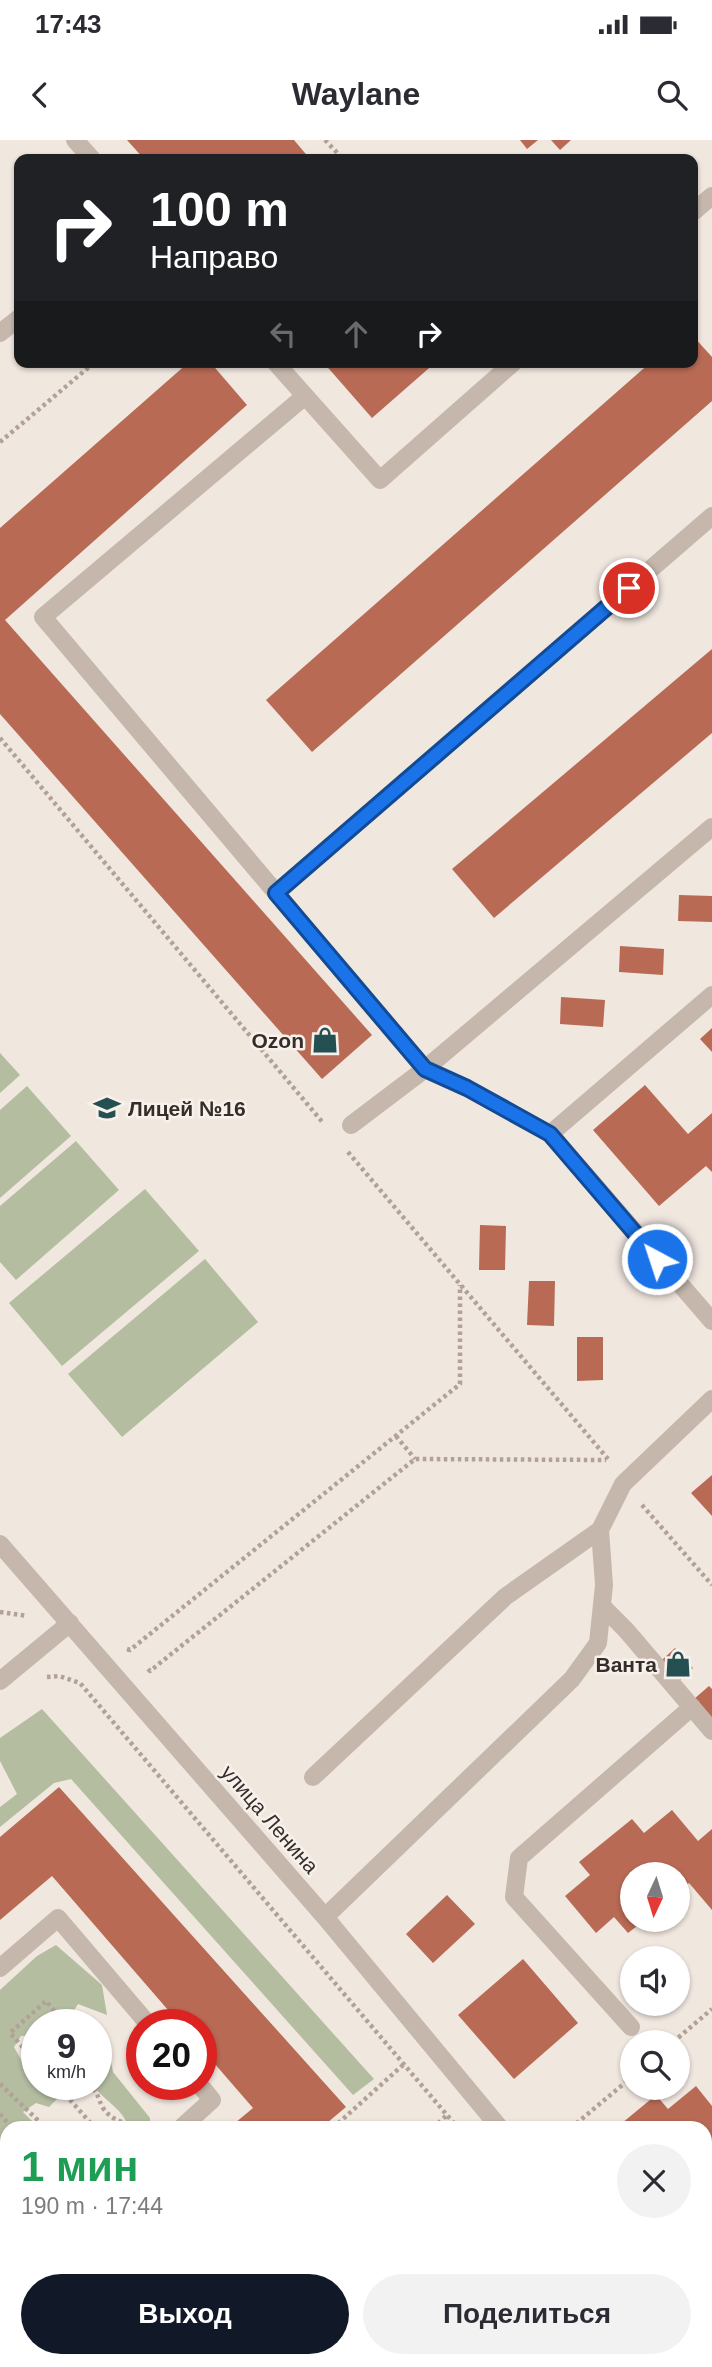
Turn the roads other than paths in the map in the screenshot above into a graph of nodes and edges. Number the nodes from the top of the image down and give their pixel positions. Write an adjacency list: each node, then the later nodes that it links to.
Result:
1 (75, 140): 2 (street)
2 (88, 154)
3 (712, 196): 4 (street)
4 (698, 208)
5 (280, 368): 7 (street)
6 (507, 368): 7 (street)
7 (305, 396): 10 (street)
8 (712, 516): 10 (street)
9 (712, 827): 12 (street)
10 (276, 893): 12 (street)
11 (712, 995): 14 (street)
12 (425, 1069): 13 (street); 14 (street)
13 (351, 1125)
14 (550, 1134): 15 (street)
15 (712, 1321)
16 (712, 1399): 17 (street)
17 (600, 1531): 19 (street); 24 (street)
18 (0, 1544): 20 (street, улица Ленина)
19 (602, 1606): 22 (street); 25 (street)
20 (70, 1623): 21 (street); 25 (street, улица Ленина)
21 (0, 1681)
22 (692, 1707): 23 (street); 28 (street)
23 (712, 1731)
24 (313, 1777)
25 (325, 1917): 31 (street, улица Ленина)
26 (0, 1968): 27 (street)
27 (135, 2009)
28 (631, 2028)
29 (212, 2100): 30 (street)
30 (189, 2121)
31 (494, 2121)

